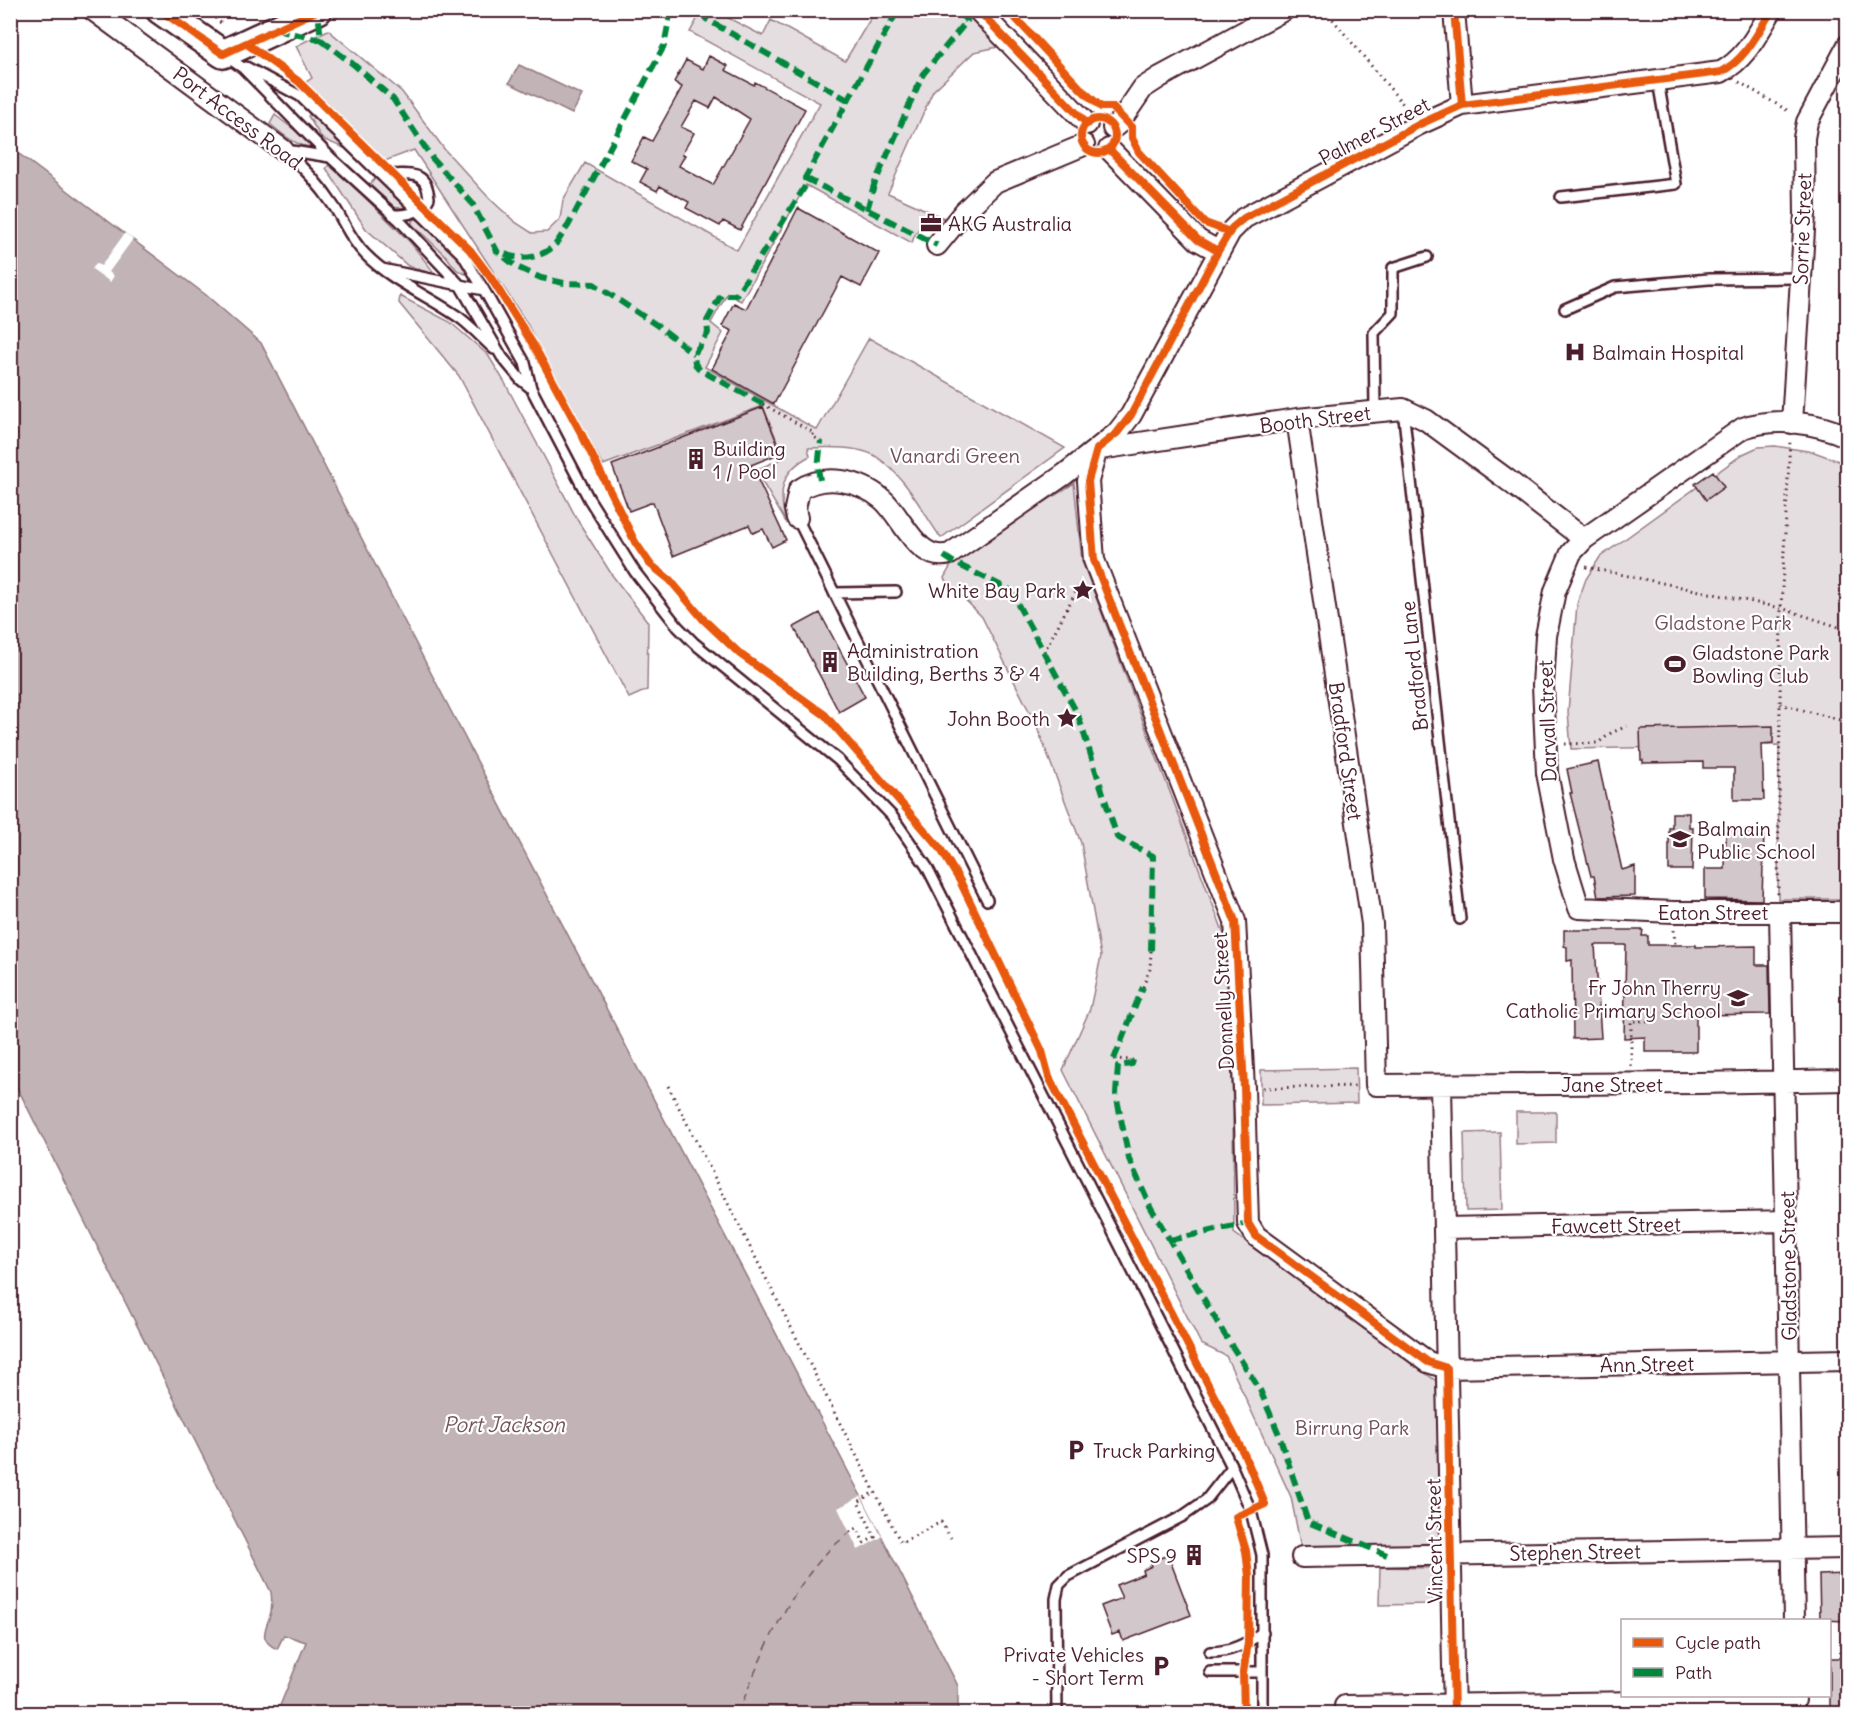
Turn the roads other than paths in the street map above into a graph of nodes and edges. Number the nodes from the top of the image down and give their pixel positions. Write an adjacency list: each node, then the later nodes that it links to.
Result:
1 (93, 10): 16 (street, Port Access Road)
2 (160, 10): 9 (street)
3 (318, 10): 9 (street)
4 (978, 10): 12 (street)
5 (1284, 10): 13 (street)
6 (1454, 10): 11 (street)
7 (1772, 10): 10 (street, Palmer Street)
8 (1848, 45): 26 (street, Sorrie Street)
9 (223, 54): 17 (lane); 18 (lane)
10 (1658, 81): 11 (street, Palmer Street); 19 (lane)
11 (1462, 105): 23 (street, Palmer Street)
12 (1087, 124): 13 (street); 14 (street)
13 (1113, 128): 15 (street)
14 (1084, 145): 15 (street); 22 (street)
15 (1109, 149): 23 (street)
16 (283, 150): 17 (lane); 25 (lane, Port Access Road)
17 (330, 157): 21 (lane)
18 (378, 172): 20 (lane); 20 (lane)
19 (1562, 197)
20 (418, 211): 21 (lane); 28 (lane)
21 (393, 214): 27 (lane)
22 (937, 245)
23 (1218, 251): 37 (street, Palmer Street)
24 (1427, 257): 33 (lane)
25 (382, 269): 27 (lane); 30 (lane, Port Access Road)
26 (1800, 278): 29 (lane); 35 (street, Sorrie Street)
27 (460, 285): 28 (lane); 30 (lane)
28 (484, 290): 31 (lane)
29 (1565, 309)
30 (502, 357): 31 (lane)
31 (531, 388): 56 (lane)
32 (1403, 409): 33 (street, Booth Street); 39 (street); 46 (lane, Bradford Lane)
33 (1375, 411): 34 (street, Booth Street)
34 (1297, 419): 37 (street, Booth Street); 49 (street, Bradford Street)
35 (1791, 432): 36 (street); 39 (street)
36 (1848, 437)
37 (1097, 449): 38 (street, Booth Street); 55 (street, Donnelly Street)
38 (796, 518): 41 (lane)
39 (1584, 539): 44 (street, Darvall Street)
40 (896, 592): 41 (lane)
41 (834, 593): 42 (lane)
42 (987, 900)
43 (1779, 906): 44 (street, Eaton Street); 45 (street, Eaton Street); 48 (street, Gladstone Street)
44 (1579, 908)
45 (1848, 912)
46 (1460, 919)
47 (1848, 1080): 48 (street, Jane Street)
48 (1783, 1081): 50 (street, Jane Street); 51 (street, Gladstone Street)
49 (1376, 1085): 50 (street, Jane Street)
50 (1441, 1086): 52 (street, Vincent Street)
51 (1787, 1221): 52 (street, Fawcett Street); 54 (street, Gladstone Street)
52 (1444, 1228): 55 (street, Vincent Street)
53 (1848, 1360): 54 (street, Ann Street)
54 (1790, 1361): 55 (street, Ann Street); 58 (street, Gladstone Street)
55 (1447, 1368): 59 (street, Vincent Street)
56 (1232, 1467): 62 (lane); 69 (lane)
57 (1848, 1548): 58 (street, Stephen Street)
58 (1793, 1549): 59 (street, Stephen Street); 61 (street, Gladstone Street)
59 (1450, 1554): 60 (street, Stephen Street); 68 (street, Vincent Street)
60 (1302, 1557)
61 (1794, 1619)
62 (1263, 1632): 63 (lane); 65 (lane)
63 (1210, 1652)
64 (1210, 1672): 65 (lane)
65 (1262, 1672): 70 (lane)
66 (1795, 1703): 68 (street)
67 (1345, 1706): 68 (street)
68 (1454, 1709)
69 (1057, 1713)
70 (1262, 1713)

